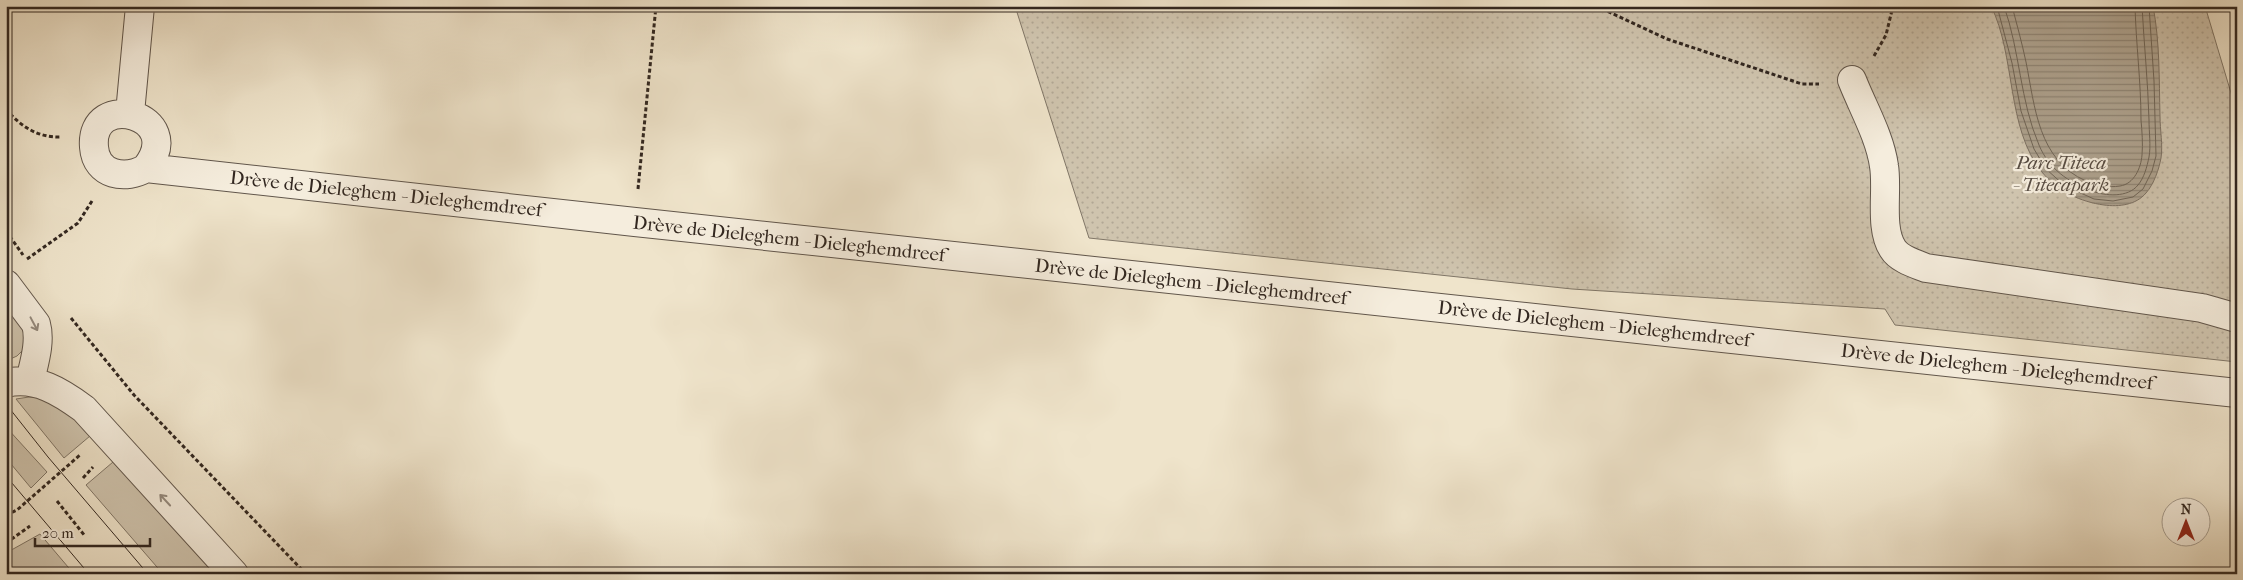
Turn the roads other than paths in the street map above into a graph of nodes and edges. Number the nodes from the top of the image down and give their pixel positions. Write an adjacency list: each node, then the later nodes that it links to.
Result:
1 (140, 6): 3 (street)
2 (1852, 80): 6 (street)
3 (130, 113): 4 (street); 4 (street, Drève de Dieleghem - Dieleghemdreef)
4 (146, 168): 8 (street, Drève de Dieleghem - Dieleghemdreef)
5 (6, 284): 7 (street, one-way to 7)
6 (2237, 318)
7 (18, 382): 9 (street, one-way to 7)
8 (2237, 393)
9 (234, 574)

